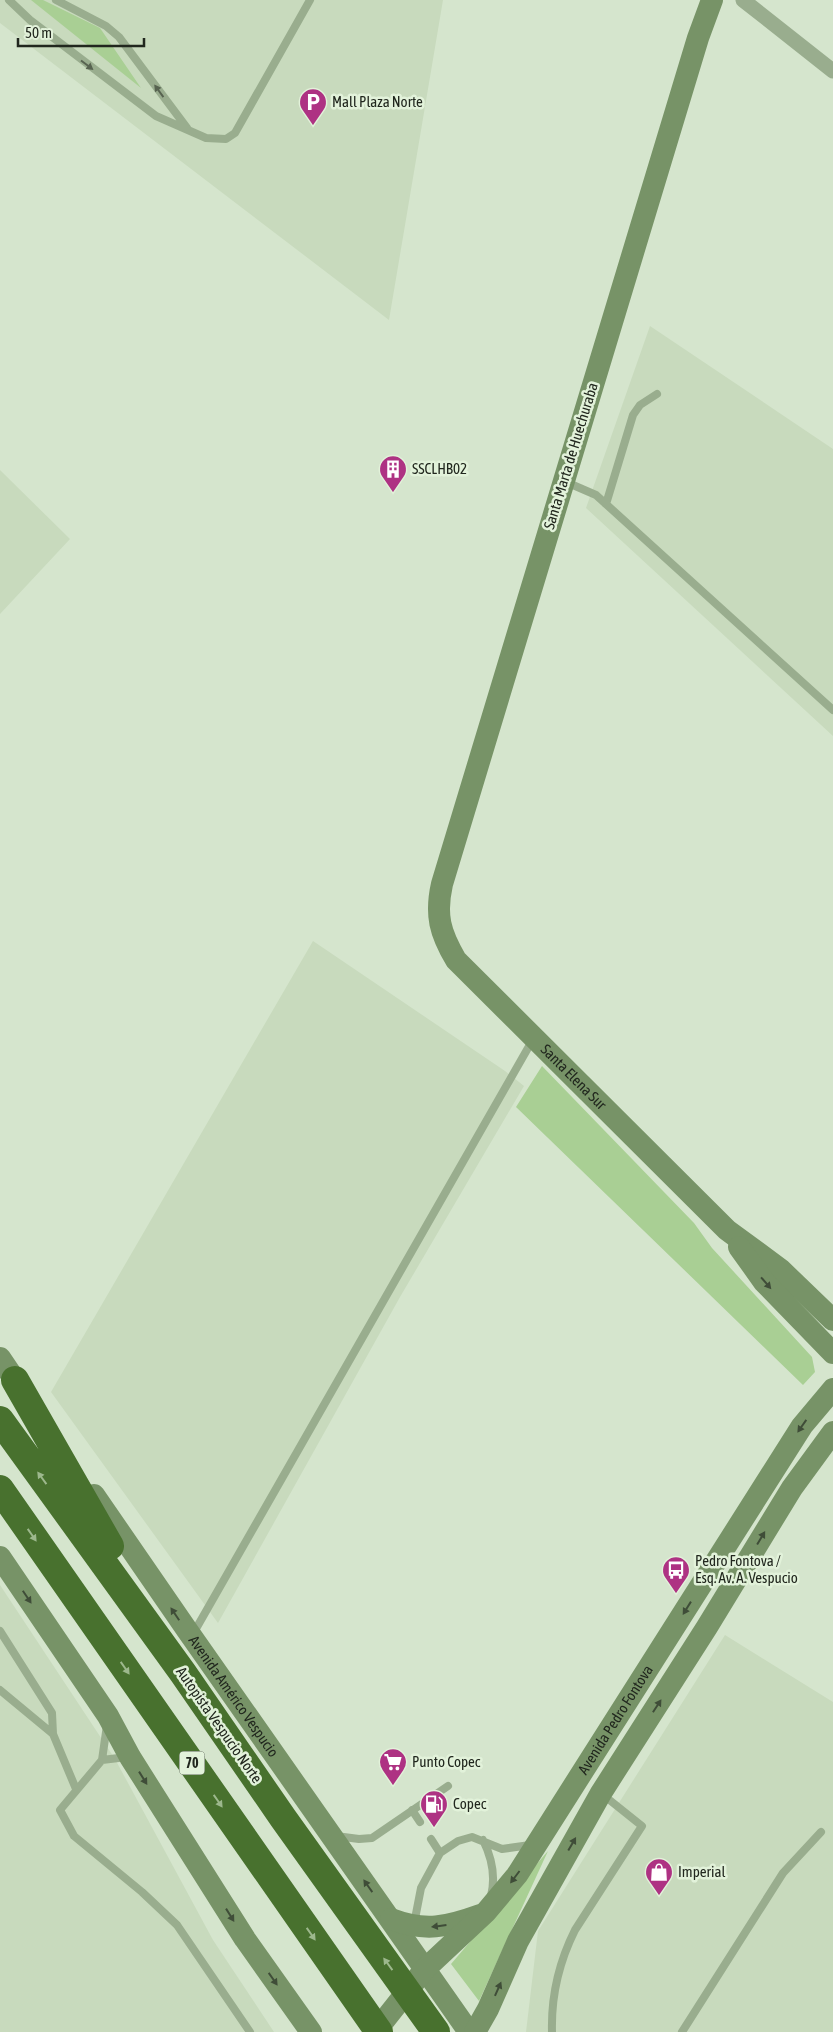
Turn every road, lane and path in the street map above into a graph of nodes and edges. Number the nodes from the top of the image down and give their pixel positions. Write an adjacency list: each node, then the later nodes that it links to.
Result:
1 (9, 0): 7 (lane, one-way to 7)
2 (56, 0): 7 (lane, one-way to 2)
3 (310, 0): 7 (lane)
4 (712, 0): 9 (street, Santa Marta de Huechuraba)
5 (744, 0): 6 (street)
6 (833, 71)
7 (188, 130)
8 (657, 394): 10 (lane)
9 (563, 481): 10 (lane); 12 (street, Santa Marta de Huechuraba)
10 (606, 504): 11 (lane)
11 (833, 710)
12 (438, 914): 13 (street, Santa Elena Sur)
13 (534, 1037): 14 (street, Santa Elena Sur); 24 (lane)
14 (727, 1230): 15 (street, Santa Elena Sur); 16 (street, Santa Elena Sur, one-way to 16)
15 (833, 1320)
16 (833, 1353)
17 (7, 1369): 24 (street, Avenida Américo Vespucio, one-way to 17); 25 (highway)
18 (833, 1389): 40 (street, Avenida Pedro Fontova, one-way to 40)
19 (0, 1420): 25 (highway, Autopista Vespucio Norte, one-way to 19)
20 (833, 1432): 33 (street, Avenida Pedro Fontova, one-way to 20)
21 (0, 1489): 49 (highway, 70, one-way to 49)
22 (0, 1556): 27 (street, one-way to 27)
23 (0, 1631): 28 (lane)
24 (191, 1637): 37 (street, Avenida Américo Vespucio)
25 (184, 1673): 50 (highway, Autopista Vespucio Norte, one-way to 25)
26 (0, 1690): 28 (lane)
27 (108, 1716): 29 (street); 30 (lane)
28 (53, 1734): 32 (lane)
29 (130, 1757): 30 (lane); 47 (street, one-way to 47)
30 (102, 1760): 32 (lane)
31 (448, 1786): 34 (lane)
32 (76, 1789): 46 (lane)
33 (601, 1793): 52 (street, Avenida Pedro Fontova, one-way to 33); 53 (lane)
34 (412, 1810): 35 (lane); 37 (lane)
35 (420, 1822)
36 (821, 1832): 54 (lane)
37 (332, 1836): 43 (street, Avenida Américo Vespucio, one-way to 37)
38 (431, 1839): 41 (lane)
39 (483, 1840): 40 (lane); 41 (lane); 42 (lane)
40 (537, 1844): 42 (street, Avenida Pedro Fontova, one-way to 42)
41 (440, 1853): 44 (lane)
42 (486, 1912): 44 (street, one-way to 44); 45 (street, Avenida Pedro Fontova)
43 (391, 1919): 44 (street); 45 (street, Avenida Américo Vespucio)
44 (414, 1926)
45 (420, 1975): 48 (street, Avenida Pedro Fontova); 51 (street, Avenida Américo Vespucio)
46 (250, 2032)
47 (311, 2032)
48 (375, 2032)
49 (379, 2032)
50 (436, 2032)
51 (469, 2032)
52 (475, 2032)
53 (552, 2032)
54 (682, 2032)

